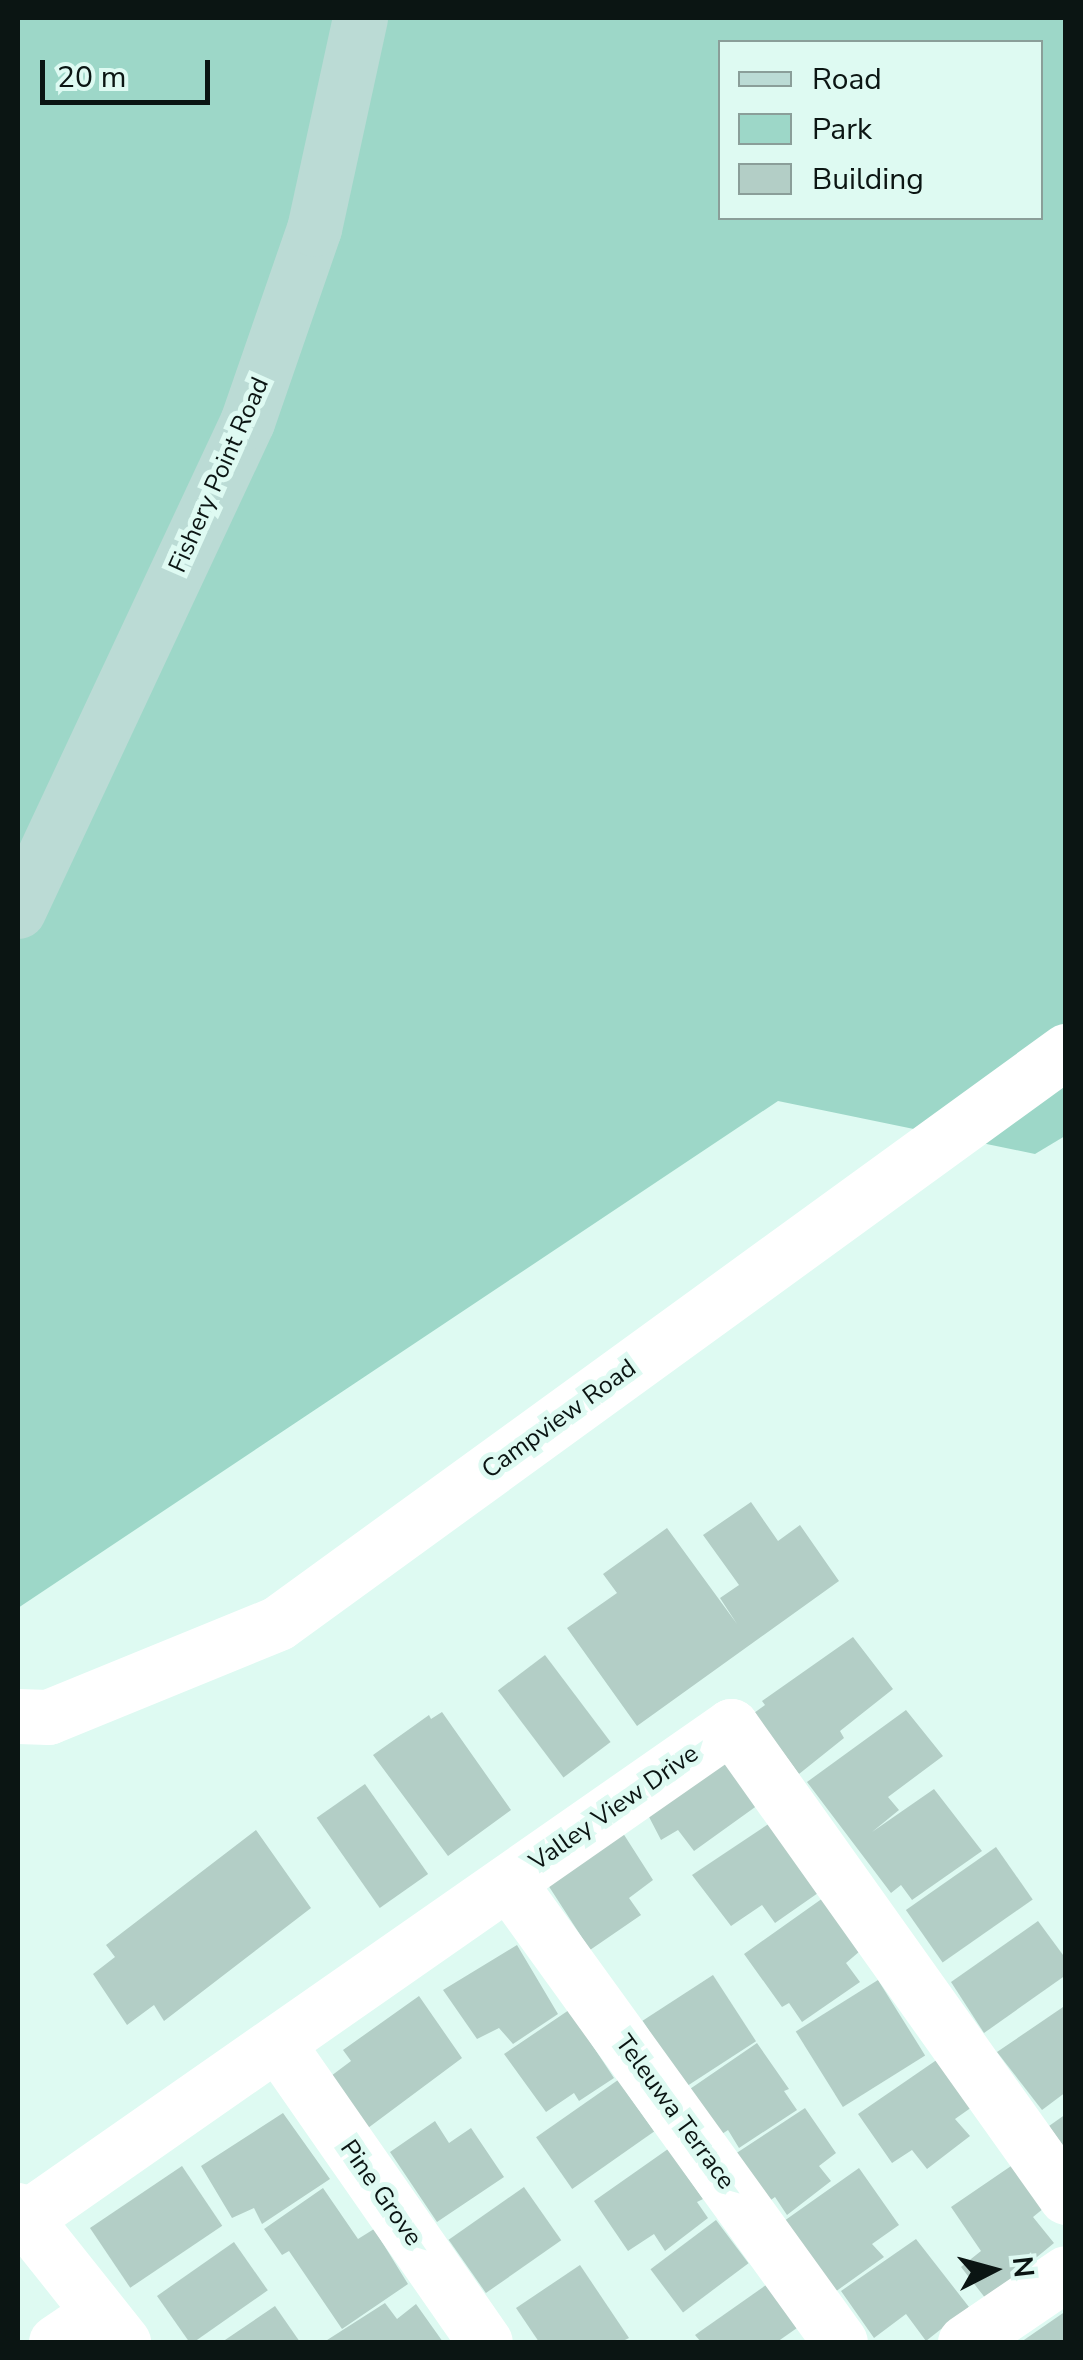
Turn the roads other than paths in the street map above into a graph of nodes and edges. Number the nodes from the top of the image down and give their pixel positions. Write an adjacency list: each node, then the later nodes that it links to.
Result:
1 (360, 18): 2 (main road, Fishery Point Road)
2 (18, 911)
3 (1066, 1051): 4 (street, Campview Road)
4 (18, 1716)
5 (508, 1882): 6 (street, Valley View Drive); 7 (street, Valley View Drive); 12 (street, Teleuwa Terrace)
6 (278, 2043): 8 (street, Valley View Drive); 11 (street, Pine Grove)
7 (1066, 2196)
8 (21, 2214): 10 (street)
9 (1066, 2273): 13 (street)
10 (92, 2333)
11 (485, 2342)
12 (840, 2342)
13 (965, 2342)

